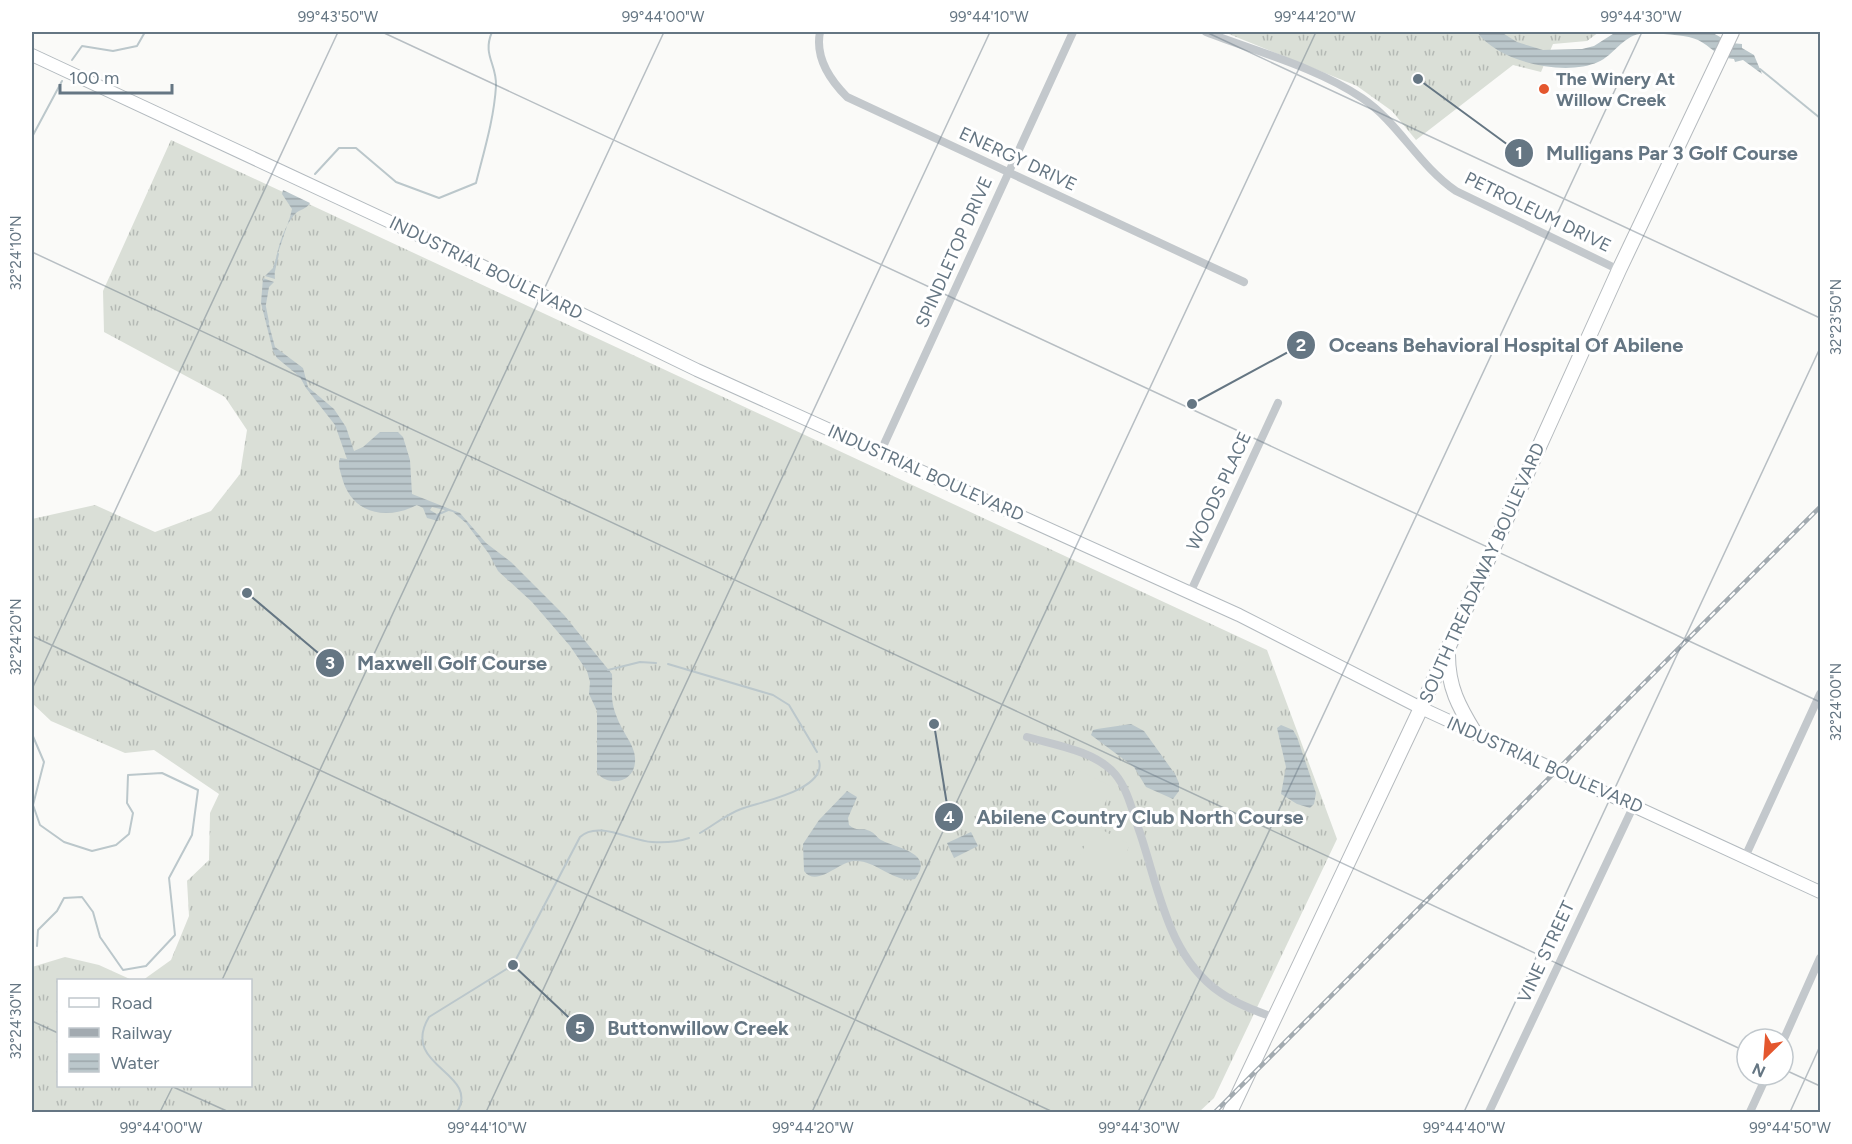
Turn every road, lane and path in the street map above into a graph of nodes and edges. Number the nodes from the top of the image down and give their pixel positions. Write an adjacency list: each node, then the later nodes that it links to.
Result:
1 (820, 32): 6 (street, ENERGY DRIVE)
2 (1073, 32): 6 (street, SPINDLETOP DRIVE)
3 (1206, 32): 7 (street, PETROLEUM DRIVE)
4 (1732, 32): 7 (main road, SOUTH TREADAWAY BOULEVARD)
5 (32, 55): 10 (main road, INDUSTRIAL BOULEVARD)
6 (1008, 172): 8 (street, ENERGY DRIVE); 10 (street, SPINDLETOP DRIVE)
7 (1620, 270): 12 (main road, SOUTH TREADAWAY BOULEVARD)
8 (1244, 282)
9 (1278, 403): 11 (street, WOODS PLACE)
10 (880, 453): 11 (main road, INDUSTRIAL BOULEVARD)
11 (1190, 593): 14 (main road, INDUSTRIAL BOULEVARD)
12 (1448, 647): 14 (main road, SOUTH TREADAWAY BOULEVARD); 15 (main road)
13 (1821, 694): 18 (street)
14 (1421, 708): 15 (main road, INDUSTRIAL BOULEVARD); 21 (main road, SOUTH TREADAWAY BOULEVARD)
15 (1476, 733): 17 (main road, INDUSTRIAL BOULEVARD)
16 (1027, 737): 21 (street)
17 (1634, 805): 18 (main road, INDUSTRIAL BOULEVARD); 26 (street, VINE STREET)
18 (1745, 857): 19 (main road, INDUSTRIAL BOULEVARD)
19 (1821, 892)
20 (1821, 958): 22 (street)
21 (1275, 1018): 25 (main road, SOUTH TREADAWAY BOULEVARD)
22 (1789, 1027)
23 (1761, 1087): 24 (street)
24 (1750, 1112)
25 (1230, 1113)
26 (1489, 1113)

